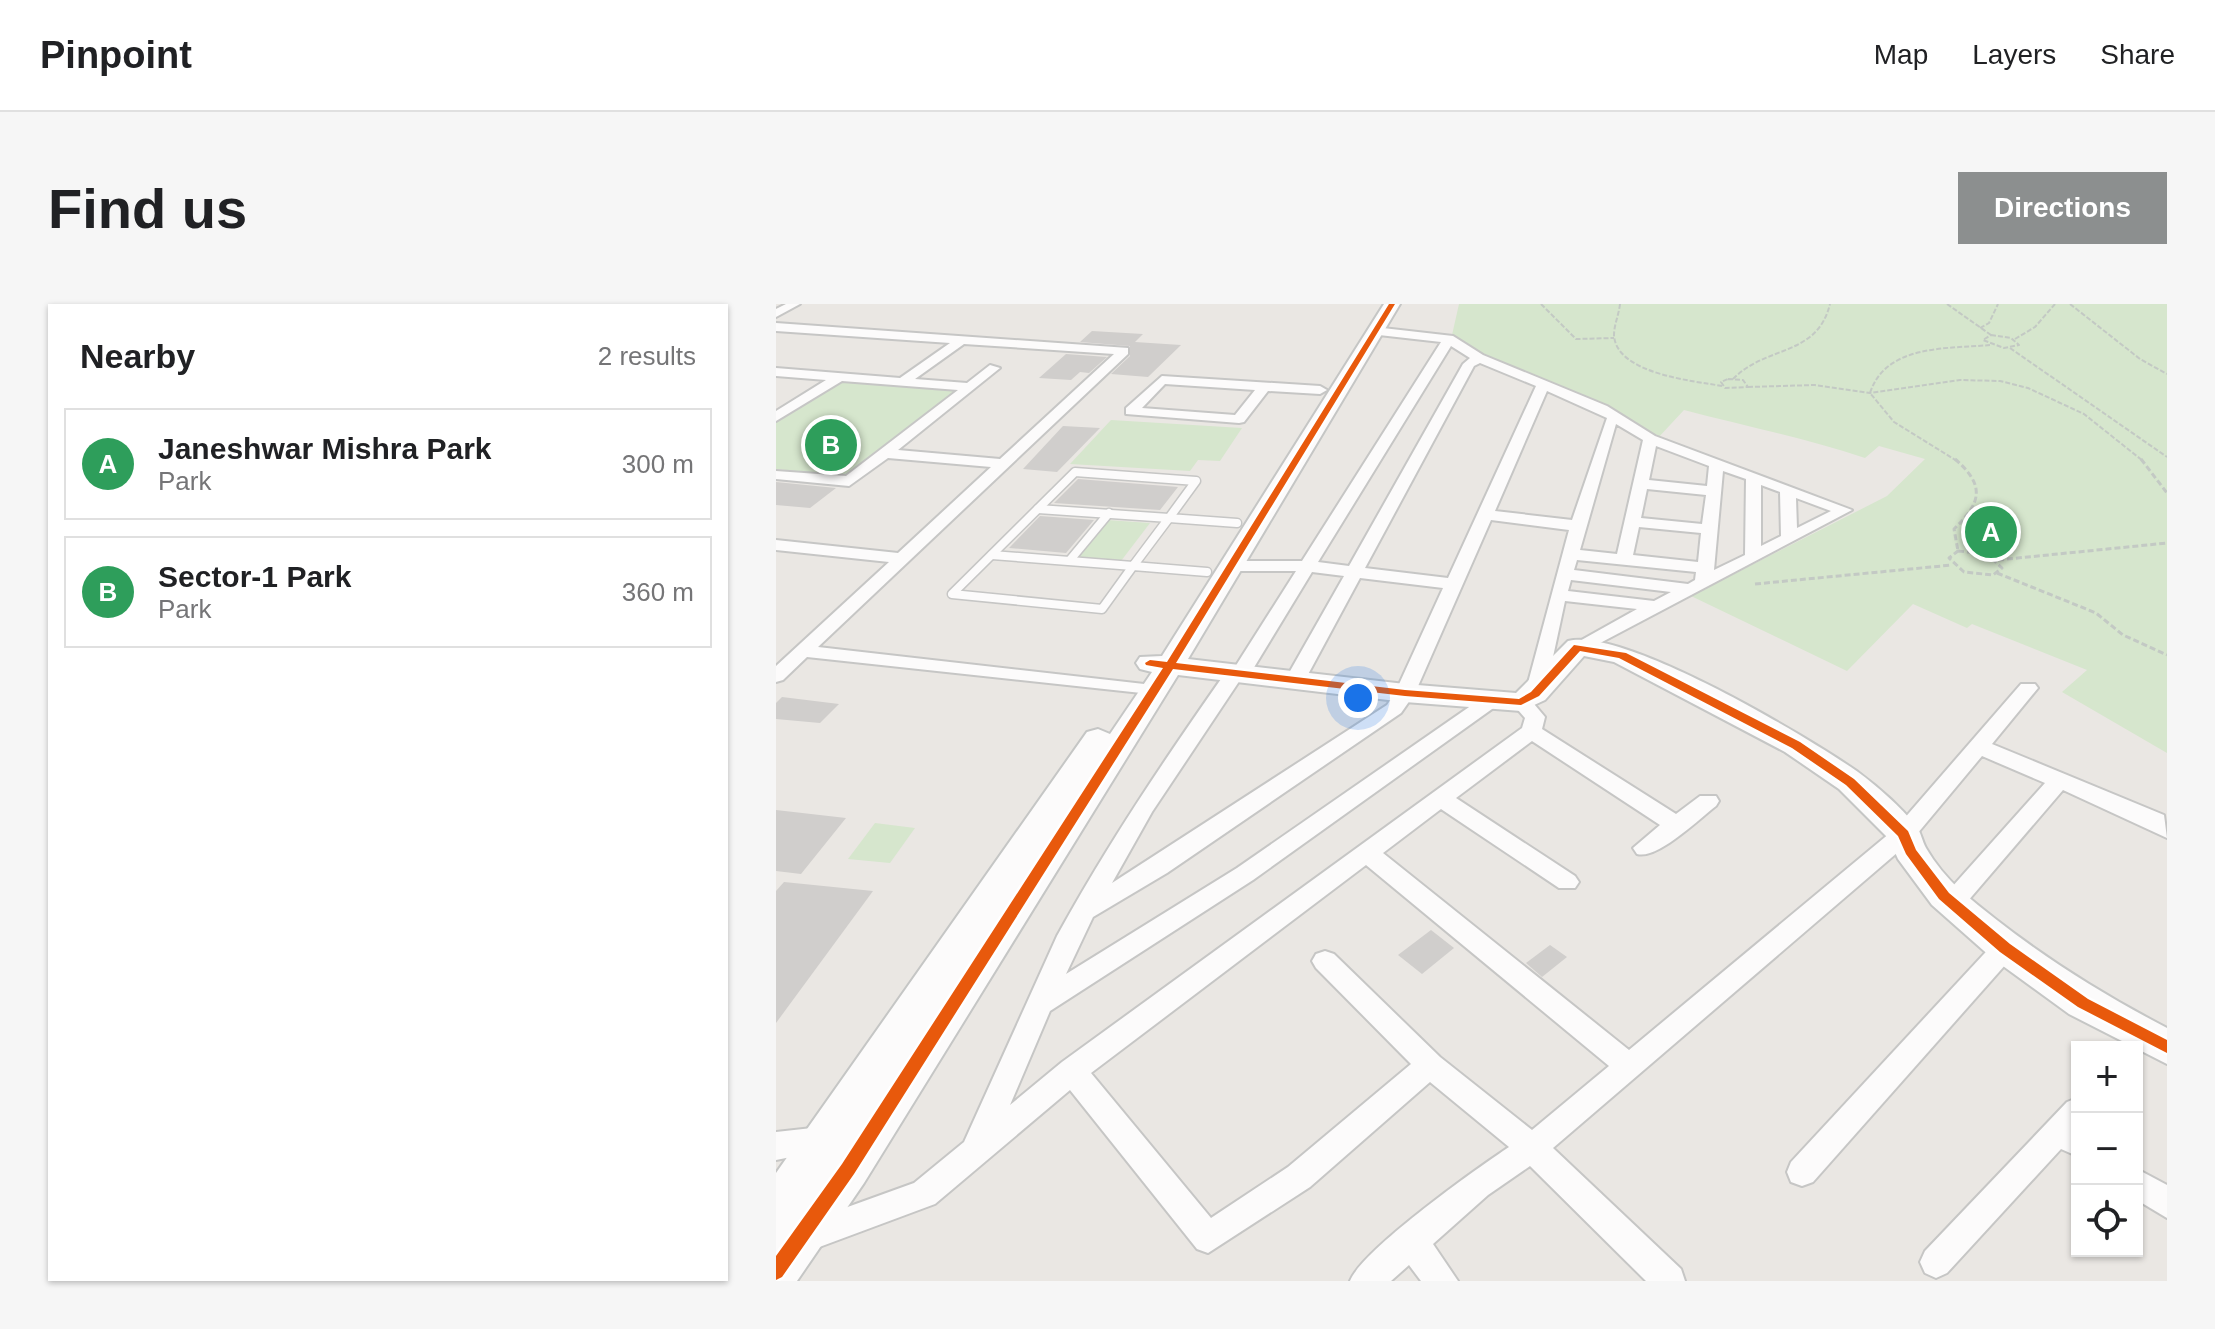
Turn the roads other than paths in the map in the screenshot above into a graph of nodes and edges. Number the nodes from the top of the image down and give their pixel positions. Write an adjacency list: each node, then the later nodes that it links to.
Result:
1 (794, 304): 3 (street)
2 (1392, 304): 4 (street)
3 (776, 314)
4 (1376, 317): 6 (street); 16 (street); 48 (street)
5 (776, 327): 7 (street)
6 (1449, 339): 8 (street); 47 (street)
7 (961, 340): 12 (street); 22 (street)
8 (1479, 358): 13 (street); 49 (street)
9 (994, 368): 14 (street)
10 (776, 372): 11 (street)
11 (839, 377): 12 (street); 17 (street)
12 (904, 381): 14 (street)
13 (1543, 385): 18 (street); 31 (street)
14 (971, 387): 20 (street)
15 (1264, 387): 15 (street); 16 (street)
16 (1320, 390): 34 (street)
17 (776, 417)
18 (1614, 418): 19 (street); 35 (street)
19 (1650, 439): 23 (street); 26 (street)
20 (885, 453): 22 (street); 24 (street)
21 (1717, 462): 23 (street); 25 (street); 28 (street)
22 (1003, 464): 43 (street)
23 (1679, 468): 26 (street); 28 (street)
24 (776, 475)
25 (1754, 476): 27 (street); 42 (street)
26 (1640, 484): 33 (street)
27 (1788, 489): 37 (street); 37 (street)
28 (1713, 491): 36 (street)
29 (1038, 509): 30 (lane); 32 (lane); 41 (lane)
30 (1109, 513): 32 (lane); 44 (lane)
31 (1483, 514): 35 (street); 52 (street)
32 (1169, 518): 34 (lane); 46 (lane)
33 (1633, 522): 39 (street); 45 (street)
34 (1237, 523): 48 (street)
35 (1579, 526): 40 (street)
36 (1709, 529): 39 (street); 51 (street)
37 (1789, 538): 42 (street)
38 (776, 545): 43 (street)
39 (1666, 545): 45 (street); 51 (street)
40 (1571, 554): 45 (street); 50 (street)
41 (992, 555): 44 (lane); 46 (lane)
42 (1753, 557): 51 (street)
43 (902, 558): 56 (street)
44 (1070, 560): 46 (lane)
45 (1624, 560)
46 (1133, 566): 48 (lane)
47 (1307, 566): 48 (street); 49 (street); 57 (street)
48 (1219, 569): 59 (street)
49 (1354, 572): 52 (street); 60 (street)
50 (1565, 574): 51 (street); 53 (street)
51 (1699, 579): 54 (street)
52 (1453, 584): 62 (street)
53 (1558, 595): 54 (street); 63 (street)
54 (1654, 606): 55 (street)
55 (1578, 647): 63 (street); 70 (street)
56 (802, 651): 58 (street); 59 (street)
57 (1238, 674): 59 (street); 60 (street); 75 (street)
58 (776, 676)
59 (1151, 677): 89 (street); 89 (street)
60 (1295, 680): 62 (street)
61 (2028, 688): 64 (street)
62 (1405, 693): 63 (street); 75 (street)
63 (1520, 707): 66 (street); 68 (street); 78 (street)
64 (1978, 746): 65 (street); 70 (street)
65 (2060, 780): 69 (street); 74 (street)
66 (1441, 798): 72 (street); 73 (street)
67 (1708, 801): 68 (street)
68 (1677, 825): 71 (street)
69 (2167, 830)
70 (1904, 834): 74 (street); 81 (street)
71 (1645, 848)
72 (1367, 853): 81 (street); 82 (street)
73 (1567, 882)
74 (1952, 903): 76 (street)
75 (1084, 911): 78 (street)
76 (2005, 948): 79 (street); 86 (street)
77 (1325, 961): 80 (street)
78 (1039, 1004): 85 (street)
79 (2150, 1044)
80 (1430, 1065): 82 (street); 84 (street)
81 (1629, 1066): 84 (street)
82 (1072, 1071): 85 (street)
83 (2071, 1128): 91 (street)
84 (1532, 1148): 90 (street); 94 (street)
85 (975, 1152): 89 (street)
86 (1802, 1172)
87 (2140, 1185): 88 (street)
88 (2167, 1203)
89 (782, 1212)
90 (1410, 1241): 92 (street); 93 (street)
91 (1936, 1262)
92 (1366, 1281)
93 (1442, 1281)
94 (1669, 1281)

